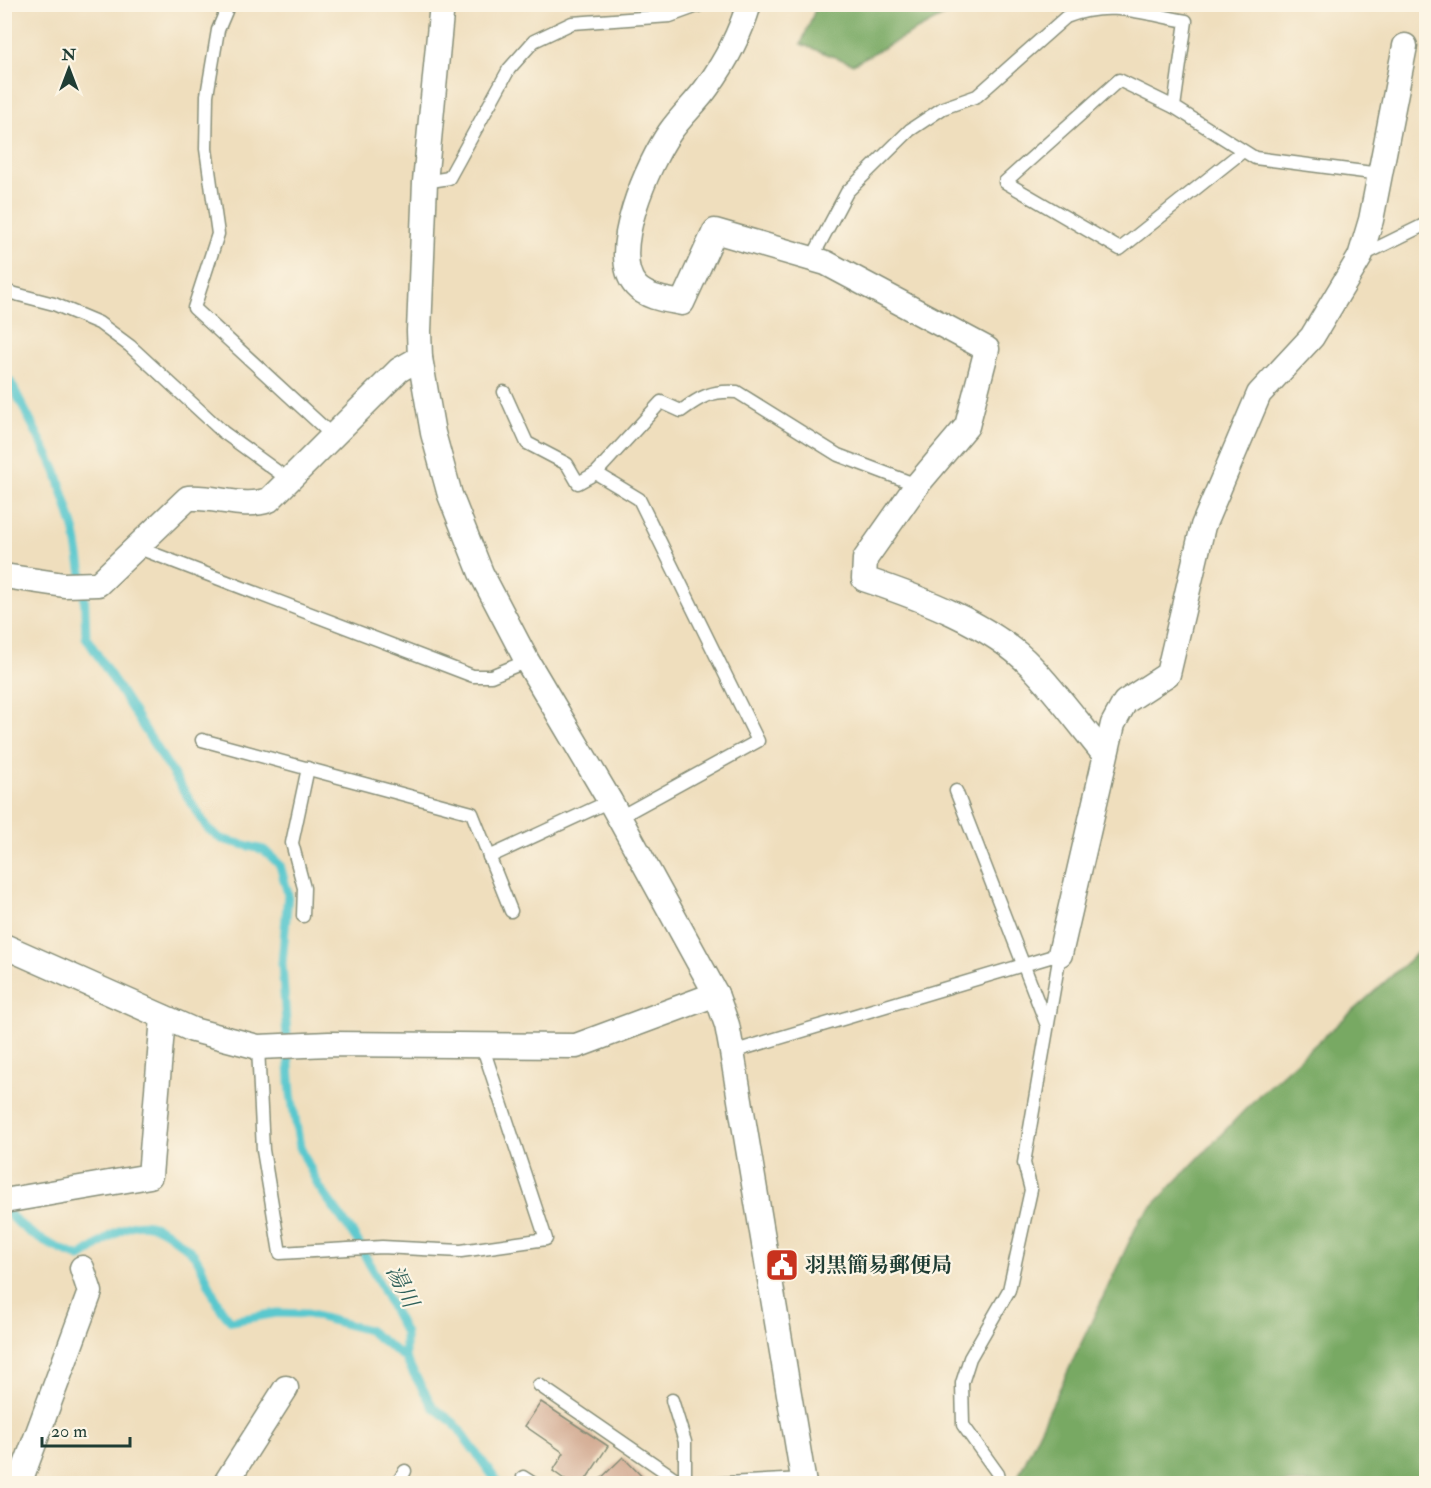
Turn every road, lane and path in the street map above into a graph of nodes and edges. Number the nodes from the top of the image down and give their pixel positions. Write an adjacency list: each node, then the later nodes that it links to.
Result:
1 (229, 4): 16 (lane)
2 (442, 4): 9 (street)
3 (703, 4): 9 (lane)
4 (749, 4): 12 (street)
5 (1405, 46): 8 (street)
6 (1174, 108): 7 (lane); 7 (lane); 12 (lane)
7 (1243, 151): 8 (lane)
8 (1380, 174): 11 (street)
9 (425, 182): 14 (street)
10 (1426, 224): 11 (lane)
11 (1360, 257): 24 (street)
12 (812, 258): 19 (street)
13 (4, 291): 18 (lane)
14 (420, 358): 16 (street); 22 (street)
15 (504, 392): 17 (lane)
16 (333, 436): 18 (street)
17 (596, 473): 19 (lane); 27 (lane)
18 (289, 480): 20 (street)
19 (917, 485): 24 (street)
20 (136, 547): 21 (street); 22 (lane)
21 (4, 576)
22 (527, 661): 27 (street)
23 (202, 740): 25 (lane)
24 (1104, 754): 32 (street)
25 (308, 768): 28 (lane); 30 (lane)
26 (956, 791): 33 (lane)
27 (614, 809): 28 (lane); 34 (street)
28 (489, 857): 29 (lane)
29 (511, 911)
30 (303, 916)
31 (4, 946): 35 (street)
32 (1060, 954): 33 (lane); 36 (lane)
33 (1022, 966): 36 (lane); 39 (lane)
34 (716, 994): 37 (street); 39 (street)
35 (163, 1017): 38 (street); 40 (street)
36 (1047, 1024): 52 (lane)
37 (482, 1045): 38 (street); 38 (lane)
38 (267, 1047)
39 (732, 1052): 46 (street)
40 (13, 1199)
41 (82, 1268): 47 (street)
42 (539, 1385): 50 (lane)
43 (286, 1388): 48 (street)
44 (672, 1401): 50 (lane)
45 (405, 1471): 49 (lane)
46 (804, 1481): 51 (lane)
47 (19, 1484)
48 (225, 1484)
49 (397, 1484)
50 (684, 1484)
51 (707, 1484)
52 (1000, 1484)

